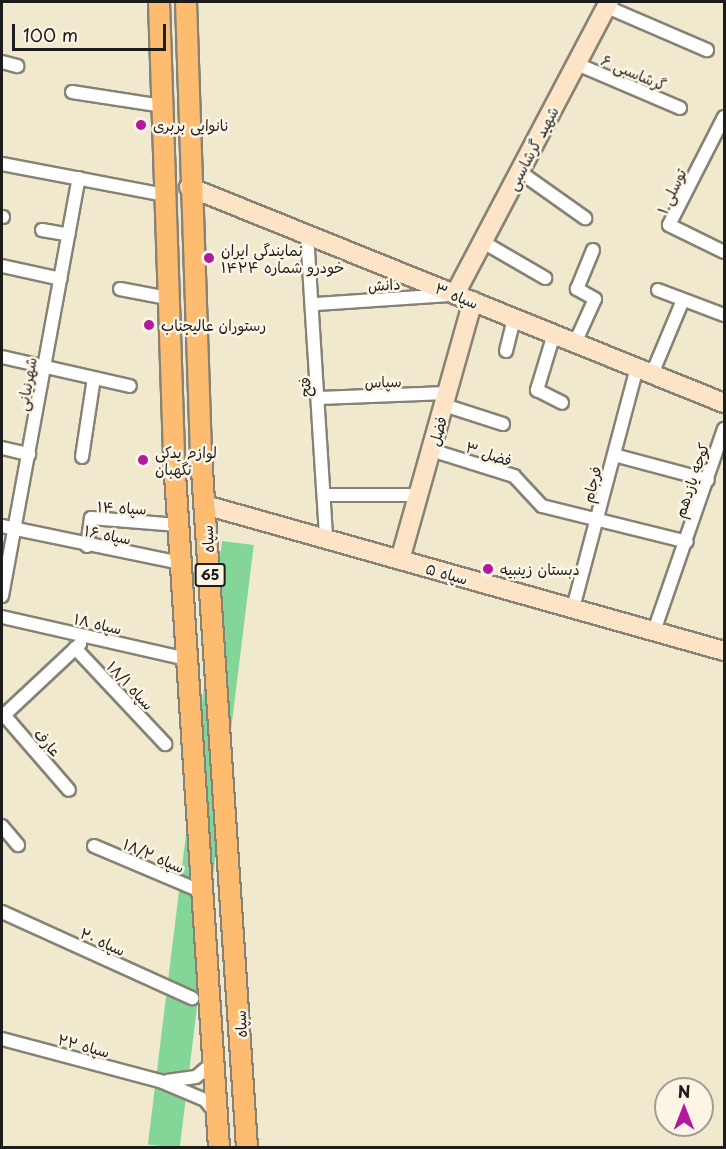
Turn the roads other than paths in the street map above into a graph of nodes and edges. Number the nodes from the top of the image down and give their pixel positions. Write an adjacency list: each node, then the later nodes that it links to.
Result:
1 (159, 2): 9 (main road, سپاه / 65)
2 (186, 2): 15 (main road, سپاه / 65)
3 (608, 4): 4 (street); 6 (street, شهید گرشاسبی)
4 (707, 50)
5 (2, 62): 7 (street)
6 (577, 64): 10 (street, گرشاسبی ۶); 13 (street, شهید گرشاسبی)
7 (17, 66)
8 (72, 92): 9 (street)
9 (162, 106): 16 (main road, سپاه / 65)
10 (680, 108)
11 (724, 117): 23 (street, توسلی ۱)
12 (2, 165): 14 (street)
13 (520, 172): 17 (street); 21 (street, شهید گرشاسبی)
14 (79, 178): 16 (street); 20 (street, شهرنیانی)
15 (189, 187): 16 (main road); 19 (street, سپاه ۳); 58 (main road, سپاه / 65)
16 (164, 190): 30 (main road, سپاه / 65)
17 (585, 218)
18 (42, 230): 20 (street)
19 (307, 234): 29 (street, سپاه ۳); 33 (street, فتح)
20 (69, 235): 26 (street, شهرنیانی)
21 (483, 242): 25 (street); 29 (street, شهید گرشاسبی)
22 (593, 250): 37 (street)
23 (724, 252)
24 (2, 266): 26 (street)
25 (545, 278)
26 (61, 279): 40 (street, شهرنیانی)
27 (120, 289): 30 (street)
28 (658, 290): 31 (street)
29 (455, 294): 32 (street, سپاه ۳); 33 (street, دانش)
30 (167, 298): 60 (main road, سپاه / 65)
31 (683, 300): 34 (street); 41 (street, فرجام)
32 (472, 301): 35 (street, سپاه ۳); 45 (street, فضل)
33 (315, 304): 44 (street, فتح)
34 (724, 315)
35 (514, 318): 36 (street, سپاه ۳); 38 (street)
36 (554, 334): 37 (street, سپاه ۳); 46 (street)
37 (575, 342): 41 (street, سپاه ۳)
38 (506, 351)
39 (2, 357): 40 (street)
40 (45, 366): 42 (street); 52 (street, شهرنیانی)
41 (645, 371): 47 (street, سپاه ۳); 53 (street, فرجام)
42 (94, 378): 43 (street); 54 (street)
43 (130, 386)
44 (320, 398): 45 (street, سپاس); 56 (street, فتح)
45 (446, 399): 48 (street); 51 (street, فضل)
46 (562, 403)
47 (724, 403)
48 (503, 424)
49 (724, 429): 55 (street, کوچه یازدهم)
50 (2, 448): 52 (street)
51 (431, 450): 57 (street, فضل); 59 (street, فضل ۳)
52 (29, 454): 62 (street, شهرنیانی)
53 (614, 455): 55 (street); 59 (street, فرجام)
54 (82, 457)
55 (708, 480): 64 (street, کوچه یازدهم)
56 (325, 495): 57 (street); 63 (street, فتح)
57 (419, 495): 66 (street, فضل)
58 (205, 505): 63 (street, سپاه ۵); 90 (main road, سپاه / 65)
59 (596, 521): 64 (street, فضل ۳); 69 (street, فرجام)
60 (178, 525): 65 (street, سپاه ۱۴); 67 (main road, سپاه / 65)
61 (2, 526): 62 (street, سپاه ۱۶)
62 (15, 529): 65 (street, سپاه ۱۶); 68 (street, شهرنیانی)
63 (326, 539): 66 (street, سپاه ۵)
64 (687, 542): 71 (street, کوچه یازدهم)
65 (87, 546): 67 (street, سپاه ۱۶)
66 (400, 560): 69 (street, سپاه ۵)
67 (181, 563): 75 (main road, سپاه / 65)
68 (2, 596)
69 (573, 608): 71 (street, سپاه ۵)
70 (2, 617): 72 (street, سپاه ۱۸)
71 (654, 631): 74 (street, سپاه ۵)
72 (88, 636): 73 (street); 75 (street, سپاه ۱۸)
73 (75, 648): 76 (street); 77 (street, سپاه ۱۸/۱)
74 (724, 651)
75 (187, 658): 82 (main road, سپاه / 65)
76 (3, 716): 78 (street, عارف)
77 (165, 744)
78 (69, 790)
79 (2, 826): 80 (street)
80 (18, 845)
81 (94, 846): 82 (street, سپاه ۱۸/۲)
82 (203, 892): 86 (main road, سپاه / 65)
83 (2, 912): 84 (street, سپاه ۲۰)
84 (192, 998)
85 (2, 1039): 87 (street, سپاه ۲۲)
86 (214, 1062): 87 (street); 88 (main road, سپاه / 65)
87 (160, 1081): 88 (street)
88 (217, 1113): 89 (main road, سپاه / 65)
89 (219, 1148)
90 (247, 1148)

